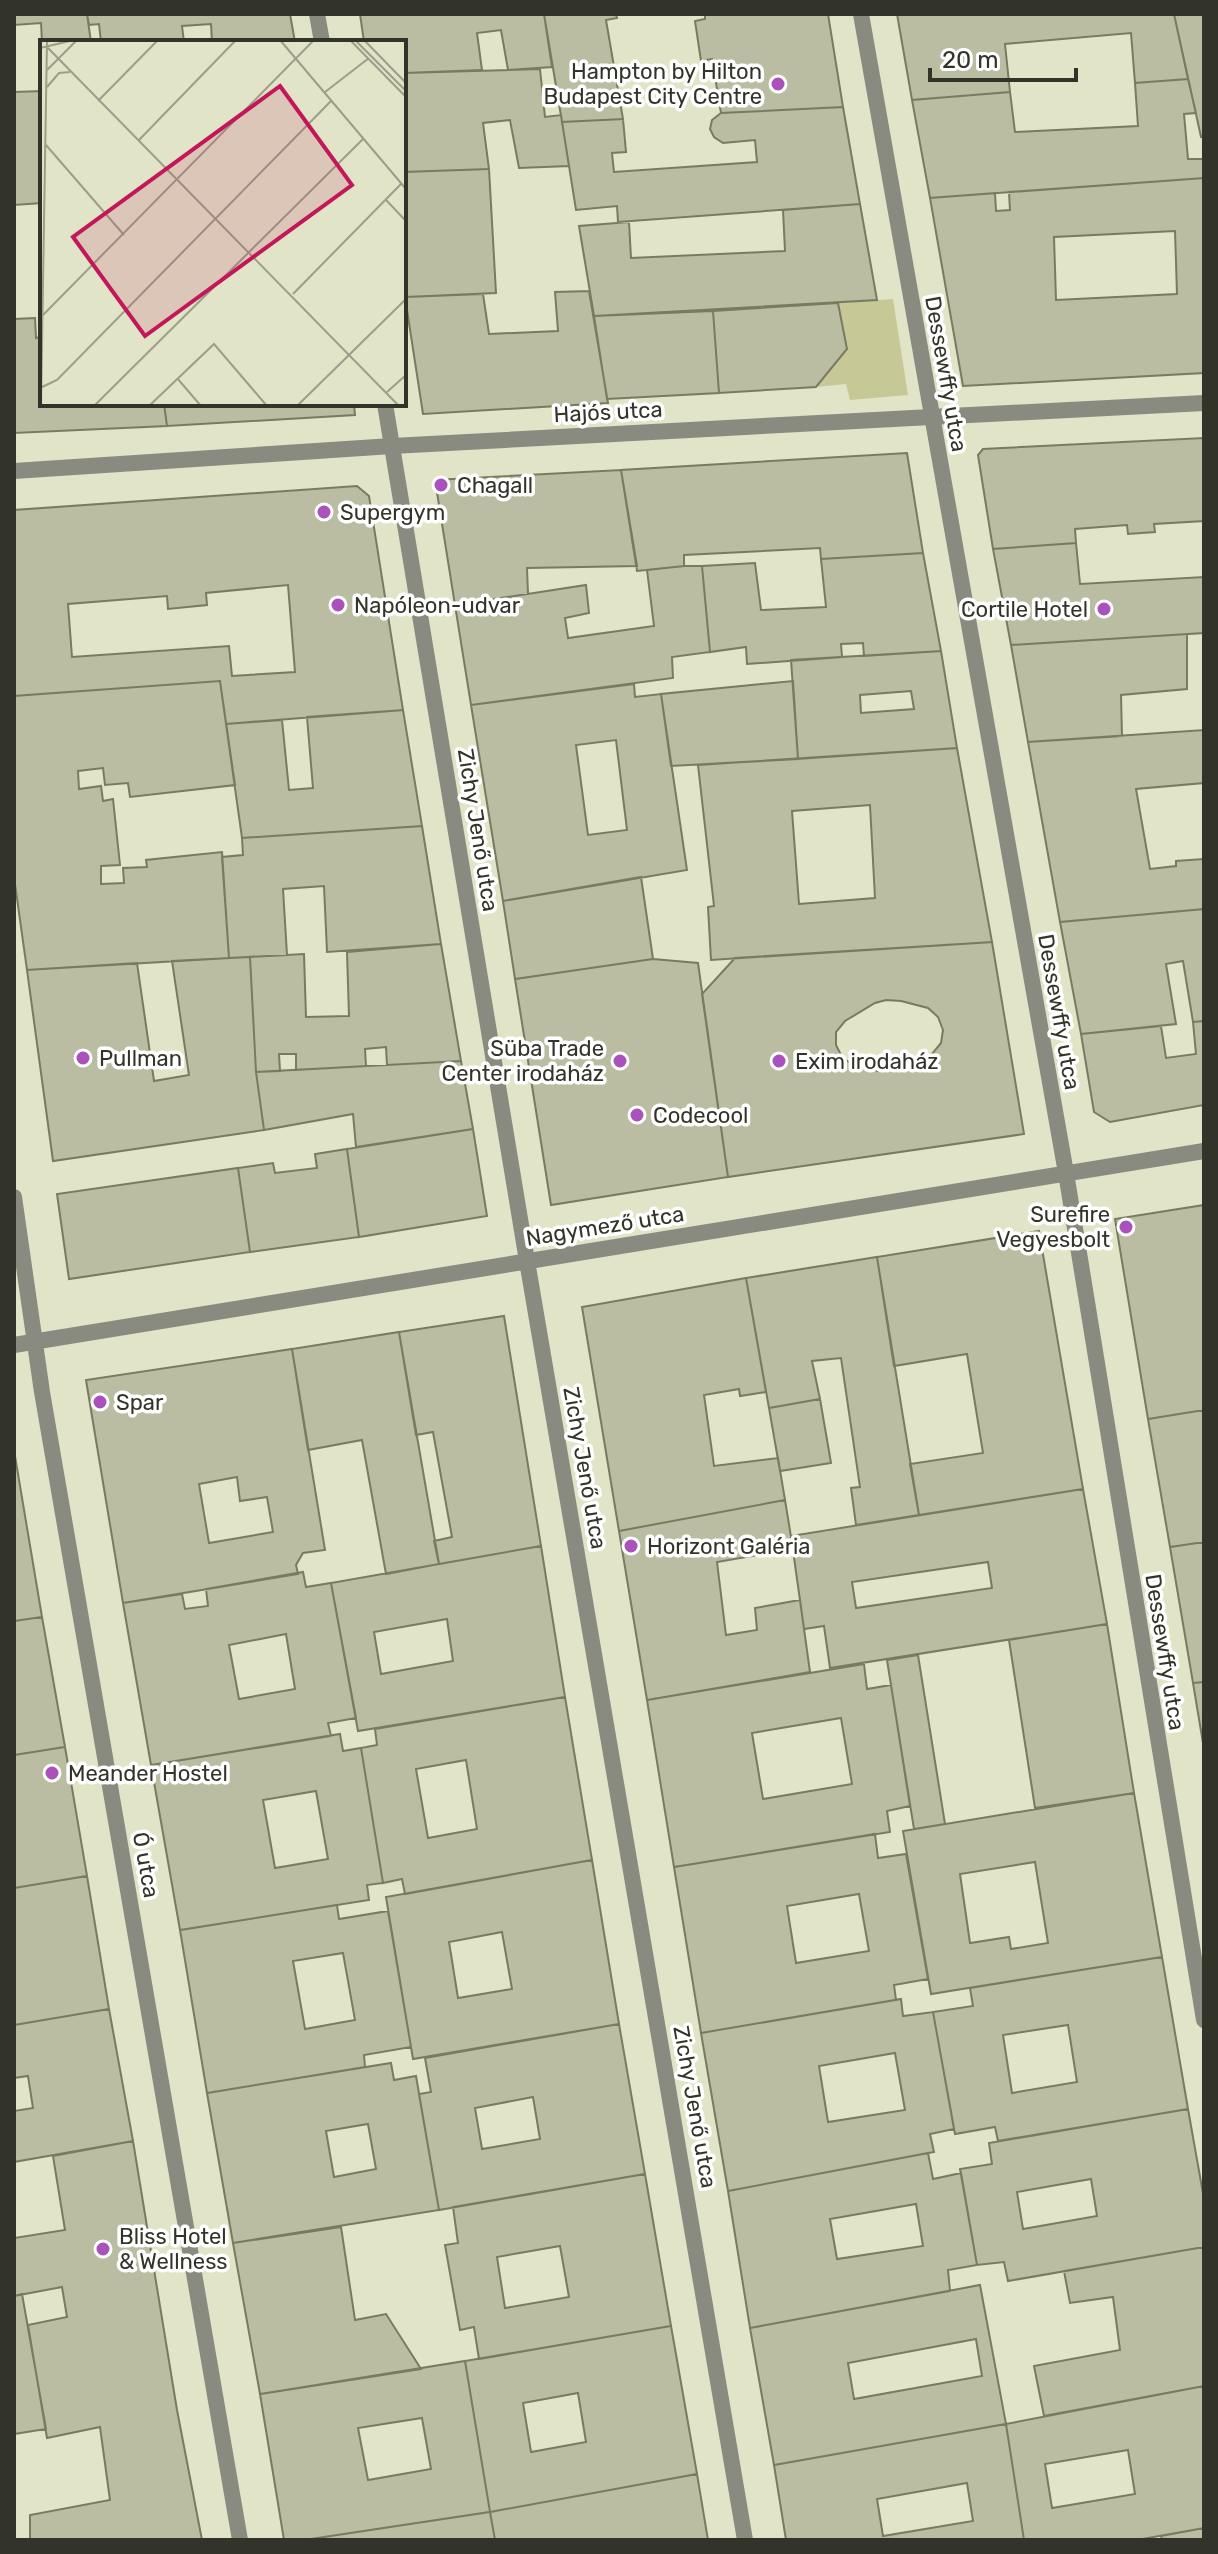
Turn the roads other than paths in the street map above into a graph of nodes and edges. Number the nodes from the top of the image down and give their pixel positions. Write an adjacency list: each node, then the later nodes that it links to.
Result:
1 (317, 14): 3 (street)
2 (861, 14): 6 (street, Dessewffy utca)
3 (322, 40)
4 (1204, 403): 6 (street, Hajós utca)
5 (385, 406): 7 (street, Zichy Jenő utca)
6 (931, 417): 7 (street, Hajós utca); 10 (street, Dessewffy utca)
7 (392, 446): 8 (street, Hajós utca); 12 (street, Zichy Jenő utca)
8 (14, 471)
9 (1204, 1151): 10 (street, Nagymező utca)
10 (1066, 1173): 12 (street, Nagymező utca); 15 (street, Dessewffy utca)
11 (14, 1197): 13 (street, Ó utca)
12 (527, 1261): 13 (street, Nagymező utca); 17 (street, Zichy Jenő utca)
13 (34, 1342): 14 (street, Nagymező utca); 16 (street, Ó utca)
14 (14, 1345)
15 (1204, 2020)
16 (240, 2540)
17 (745, 2540)

